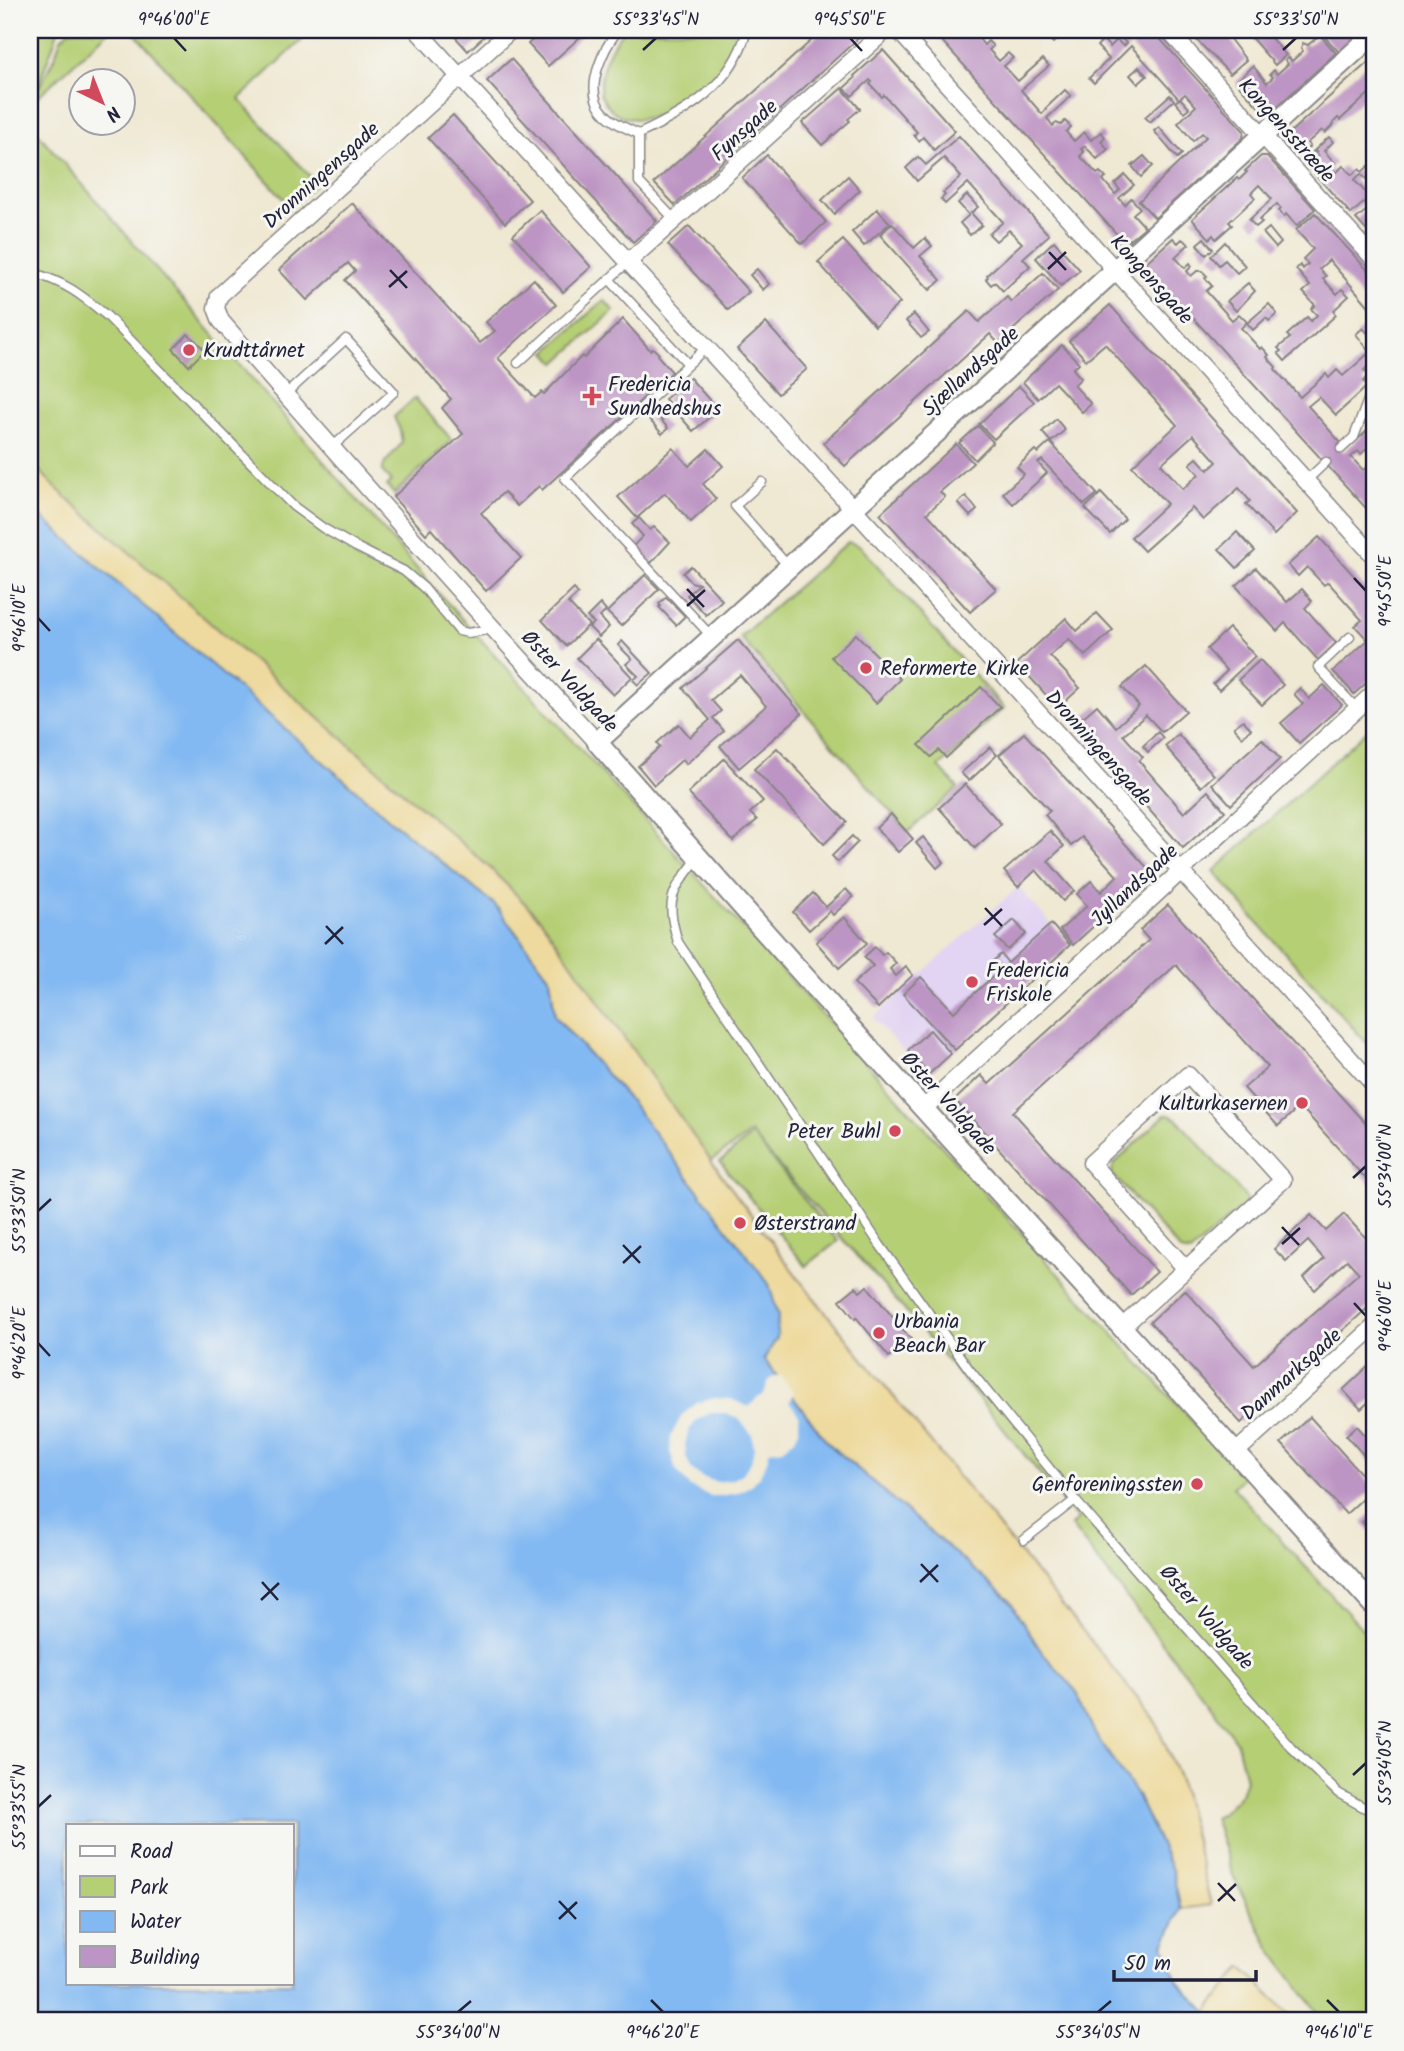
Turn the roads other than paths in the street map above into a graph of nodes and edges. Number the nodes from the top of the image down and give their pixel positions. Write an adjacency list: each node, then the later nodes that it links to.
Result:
1 (417, 30): 9 (street, Dronningensgade)
2 (511, 30): 9 (street)
3 (618, 30): 10 (lane)
4 (747, 30): 10 (lane)
5 (886, 30): 12 (street, Fynsgade)
6 (898, 30): 15 (street, Kongensgade)
7 (1168, 30): 11 (street, Kongensstræde)
8 (1374, 34): 11 (street, Sjællandsgade)
9 (460, 76): 14 (street, Dronningensgade); 18 (street, Dronningensgade)
10 (639, 134): 12 (lane)
11 (1263, 135): 13 (street, Kongensstræde); 15 (street, Sjællandsgade)
12 (675, 220): 14 (street, Fynsgade)
13 (1374, 259)
14 (629, 261): 17 (lane); 19 (street, Dronningensgade)
15 (1115, 270): 27 (street, Kongensgade); 29 (street, Sjællandsgade)
16 (30, 272): 32 (lane, Øster Voldgade)
17 (610, 279): 20 (lane); 21 (lane)
18 (216, 308): 23 (street, Øster Voldgade)
19 (707, 347): 21 (lane); 29 (street, Dronningensgade)
20 (518, 363)
21 (688, 364): 33 (lane)
22 (1371, 392): 25 (lane)
23 (285, 395): 24 (street, Øster Voldgade); 24 (lane)
24 (331, 448): 32 (street, Øster Voldgade)
25 (1341, 449)
26 (1326, 462): 27 (lane)
27 (1306, 481): 30 (street, Kongensgade)
28 (762, 482): 31 (lane)
29 (853, 509): 31 (street, Sjællandsgade); 39 (street, Dronningensgade)
30 (1374, 556)
31 (789, 568): 33 (street, Sjællandsgade)
32 (492, 629): 37 (street, Øster Voldgade)
33 (712, 637): 37 (street, Sjællandsgade)
34 (1350, 637): 36 (lane)
35 (1374, 693): 36 (street, Jyllandsgade)
36 (1357, 709): 39 (street, Jyllandsgade)
37 (597, 742): 38 (street, Øster Voldgade)
38 (698, 858): 41 (street, Øster Voldgade); 46 (lane, Øster Voldgade)
39 (1181, 870): 40 (street, Dronningensgade); 41 (street, Jyllandsgade)
40 (1374, 1085)
41 (923, 1109): 44 (street, Øster Voldgade)
42 (1186, 1269): 42 (street); 44 (street)
43 (1374, 1327): 45 (street, Danmarksgade)
44 (1121, 1328): 45 (street, Øster Voldgade)
45 (1236, 1452): 48 (street, Øster Voldgade)
46 (1075, 1500): 47 (lane); 49 (lane, Øster Voldgade)
47 (1024, 1540)
48 (1374, 1606)
49 (1374, 1813)

